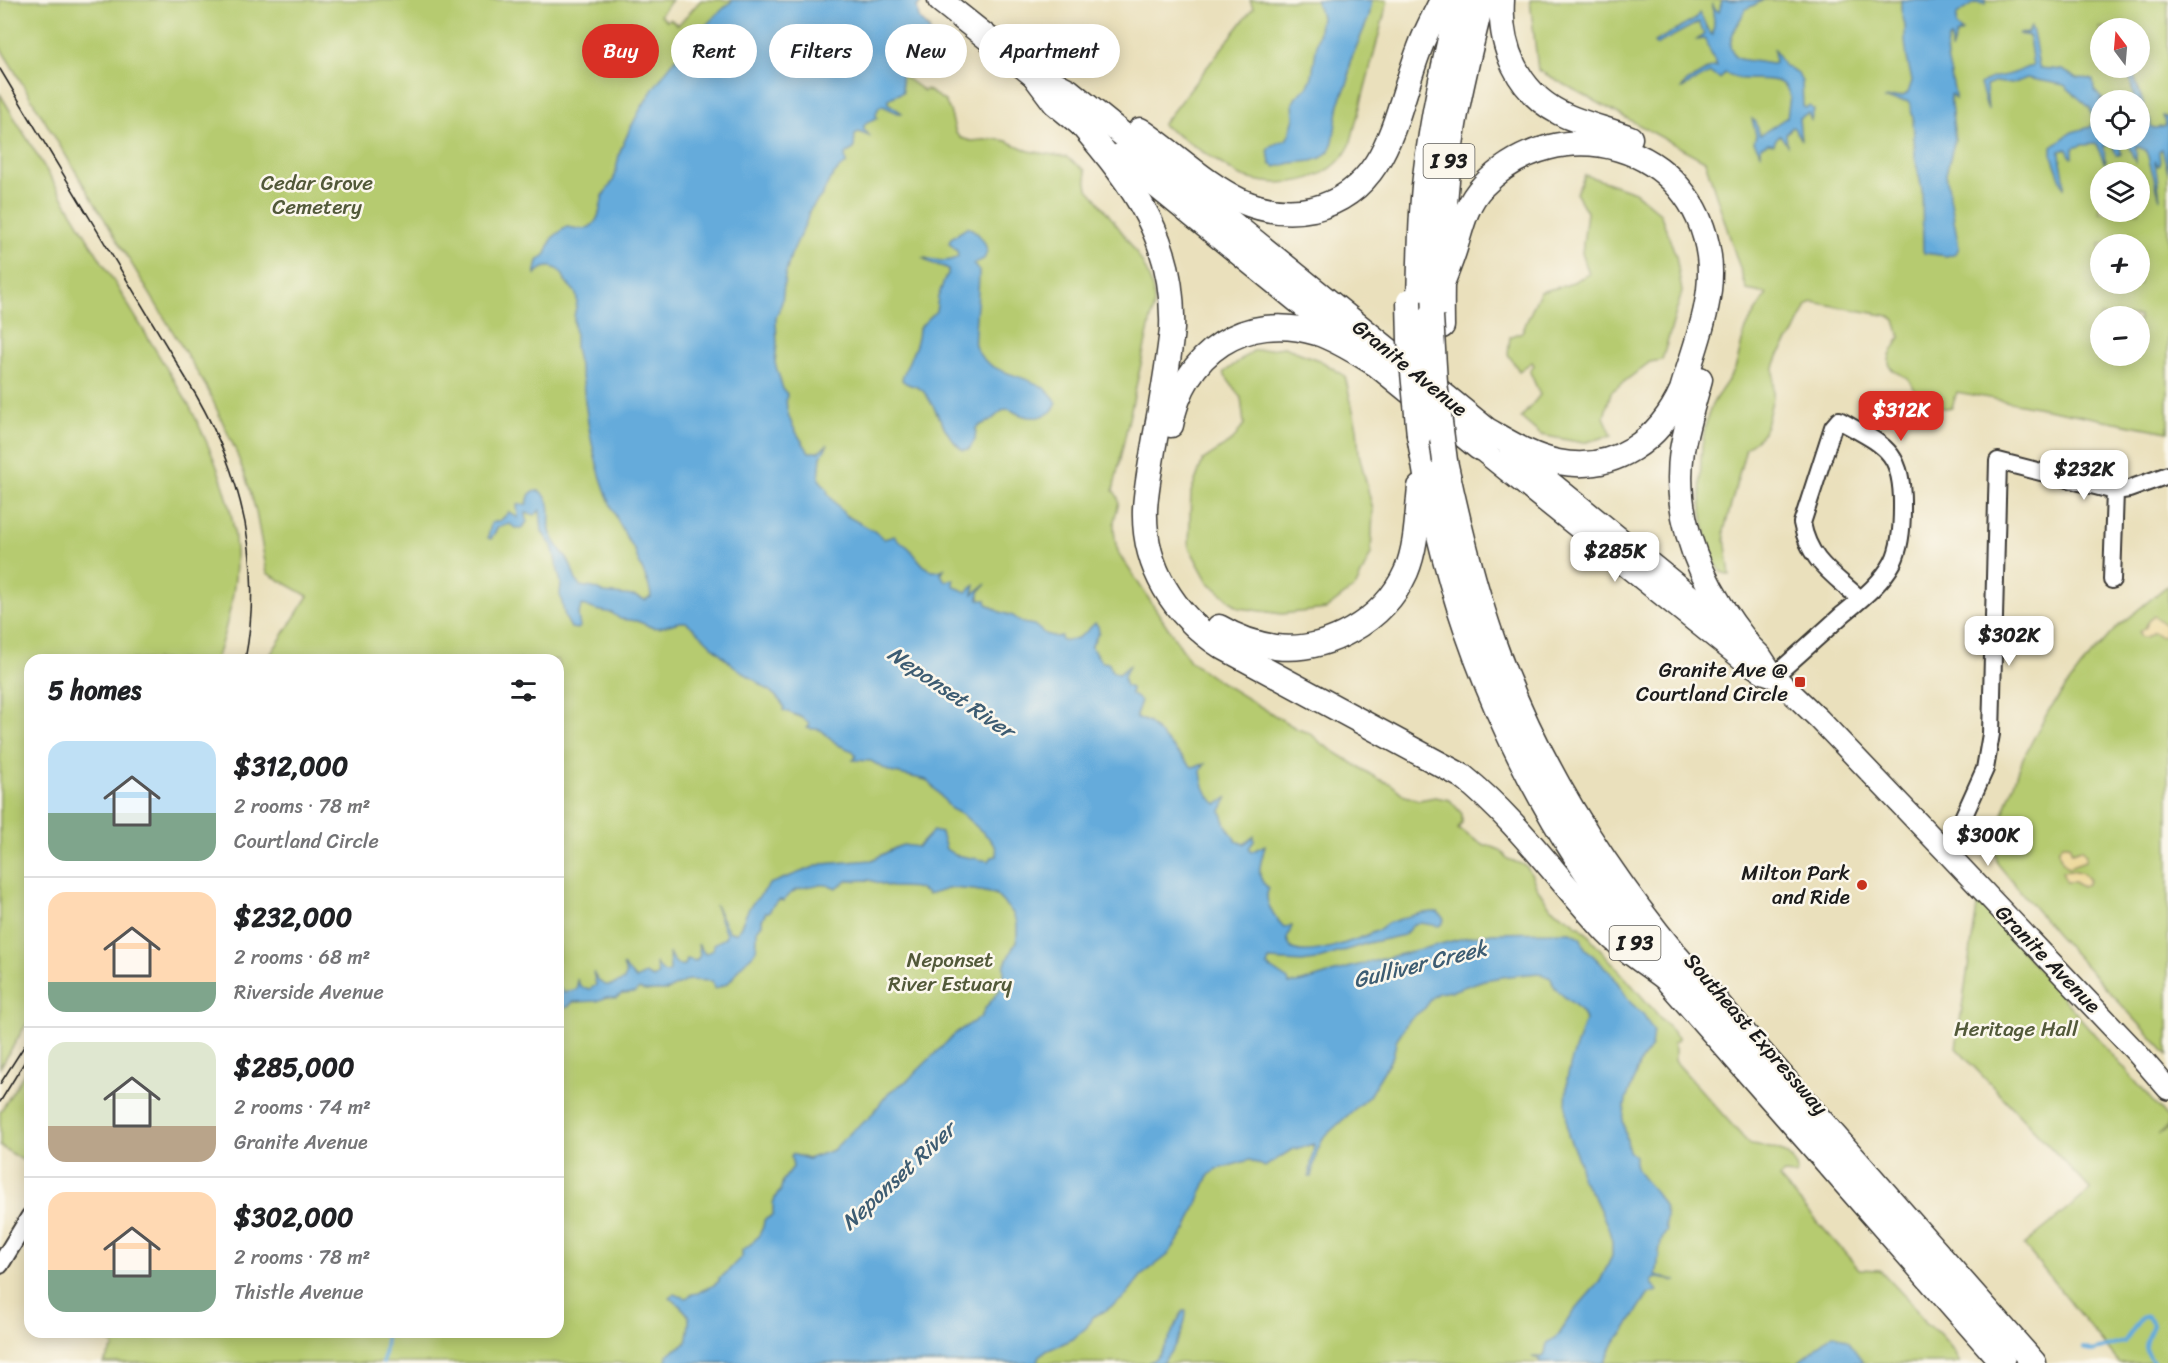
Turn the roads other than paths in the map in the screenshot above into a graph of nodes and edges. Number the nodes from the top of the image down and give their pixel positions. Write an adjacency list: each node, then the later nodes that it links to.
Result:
1 (940, 0): 8 (highway, Granite Avenue)
2 (1442, 0): 11 (highway)
3 (1448, 0): 14 (highway, Southeast Expressway / I 93)
4 (1459, 0): 14 (highway, I 93)
5 (1471, 0): 14 (highway, I 93)
6 (1482, 0): 13 (highway, Southeast Expressway / I 93)
7 (1502, 0): 22 (highway)
8 (979, 31)
9 (1036, 78): 12 (highway, Granite Avenue)
10 (1042, 78): 11 (highway, Granite Avenue)
11 (1059, 85): 16 (highway, Granite Avenue)
12 (1080, 123): 15 (highway, Granite Avenue); 25 (highway)
13 (1441, 286): 14 (highway, Southeast Expressway / I 93); 16 (highway)
14 (1425, 312): 17 (highway, Southeast Expressway / I 93); 17 (highway, Southeast Expressway / I 93, bridge)
15 (1374, 363): 16 (highway, Granite Avenue); 17 (highway)
16 (1483, 439): 22 (main road, Granite Avenue); 23 (main road, Granite Avenue)
17 (1434, 452): 25 (highway, Southeast Expressway / I 93); 30 (highway, I 93); 31 (highway, I 93); 32 (highway, Southeast Expressway / I 93)
18 (2168, 475): 19 (street)
19 (2115, 491): 20 (street); 24 (street)
20 (2112, 580)
21 (1860, 599): 21 (street); 23 (street)
22 (1745, 640): 23 (main road, Granite Avenue)
23 (1774, 676): 24 (main road, Granite Avenue)
24 (1942, 848): 26 (main road, Granite Avenue)
25 (1664, 977): 29 (highway, Southeast Expressway / I 93)
26 (2168, 1089)
27 (24, 1226): 28 (street)
28 (0, 1265)
29 (2002, 1363)
30 (2017, 1363)
31 (2034, 1363)
32 (2046, 1363)

